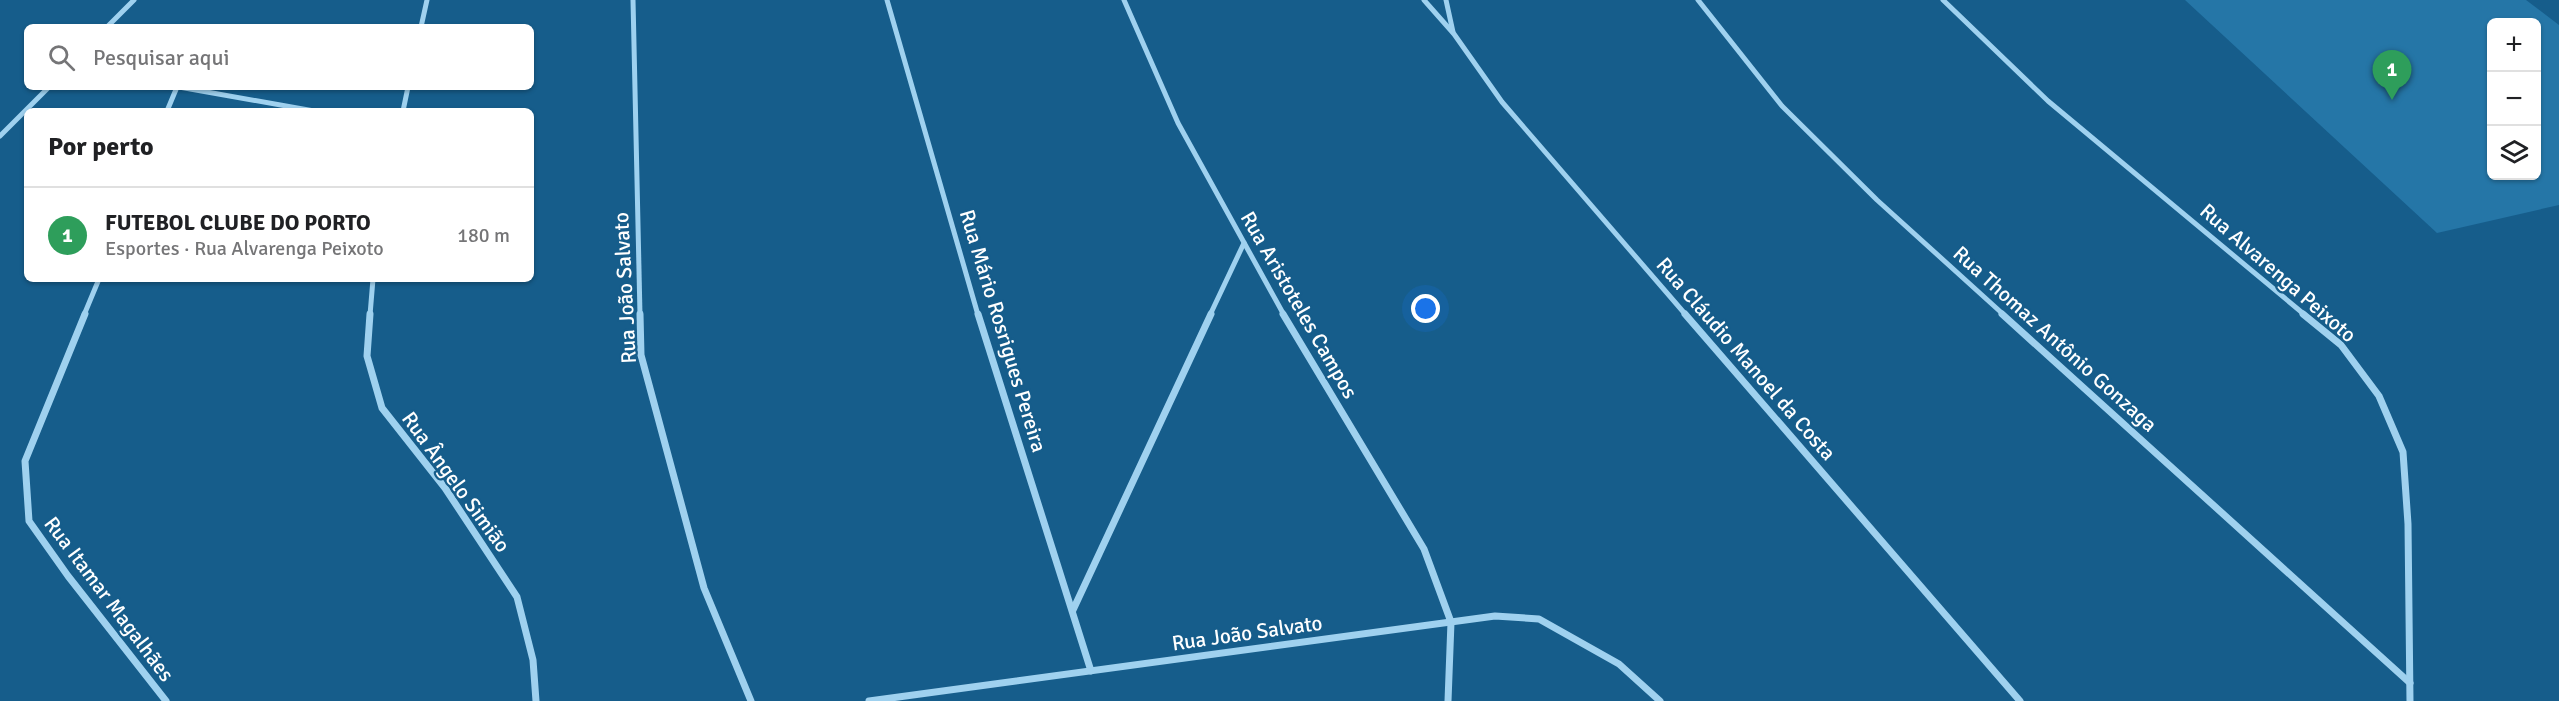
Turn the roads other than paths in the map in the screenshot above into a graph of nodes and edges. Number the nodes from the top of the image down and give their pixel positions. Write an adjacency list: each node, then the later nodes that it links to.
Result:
1 (134, 0): 10 (street)
2 (427, 0): 11 (street)
3 (633, 0): 32 (street, Rua João Salvato)
4 (886, 0): 26 (street, Rua Mário Rosrigues Pereira)
5 (1124, 0): 23 (street, Rua Aristoteles Campos)
6 (1424, 0): 12 (street, Rua Cláudio Manoel da Costa)
7 (1446, 0): 12 (street, Rua Cláudio Manoel da Costa)
8 (1698, 0): 29 (street, Rua Thomaz Antônio Gonzaga)
9 (1944, 0): 29 (street, Rua Alvarenga Peixoto)
10 (110, 24)
11 (422, 24)
12 (1454, 34): 36 (street, Rua Cláudio Manoel da Costa)
13 (46, 90): 17 (street)
14 (177, 90): 18 (street)
15 (195, 90): 19 (street)
16 (407, 90): 20 (street)
17 (28, 108)
18 (168, 108)
19 (297, 108)
20 (404, 108)
21 (24, 111): 22 (street)
22 (0, 135)
23 (1244, 243): 26 (street); 27 (street, Rua Aristoteles Campos)
24 (98, 282): 30 (street, Rua Itamar Magalhães)
25 (372, 282): 31 (street, Rua Ângelo Simião)
26 (1072, 610): 28 (street, Rua Mário Rosrigues Pereira)
27 (1451, 622): 28 (street, Rua João Salvato); 34 (street); 35 (street, Rua João Salvato)
28 (1091, 671): 33 (street, Rua João Salvato)
29 (2410, 682): 37 (street, Rua Alvarenga Peixoto)
30 (166, 701)
31 (536, 701)
32 (752, 701)
33 (869, 701)
34 (1448, 701)
35 (1660, 701)
36 (2020, 701)
37 (2410, 701)

